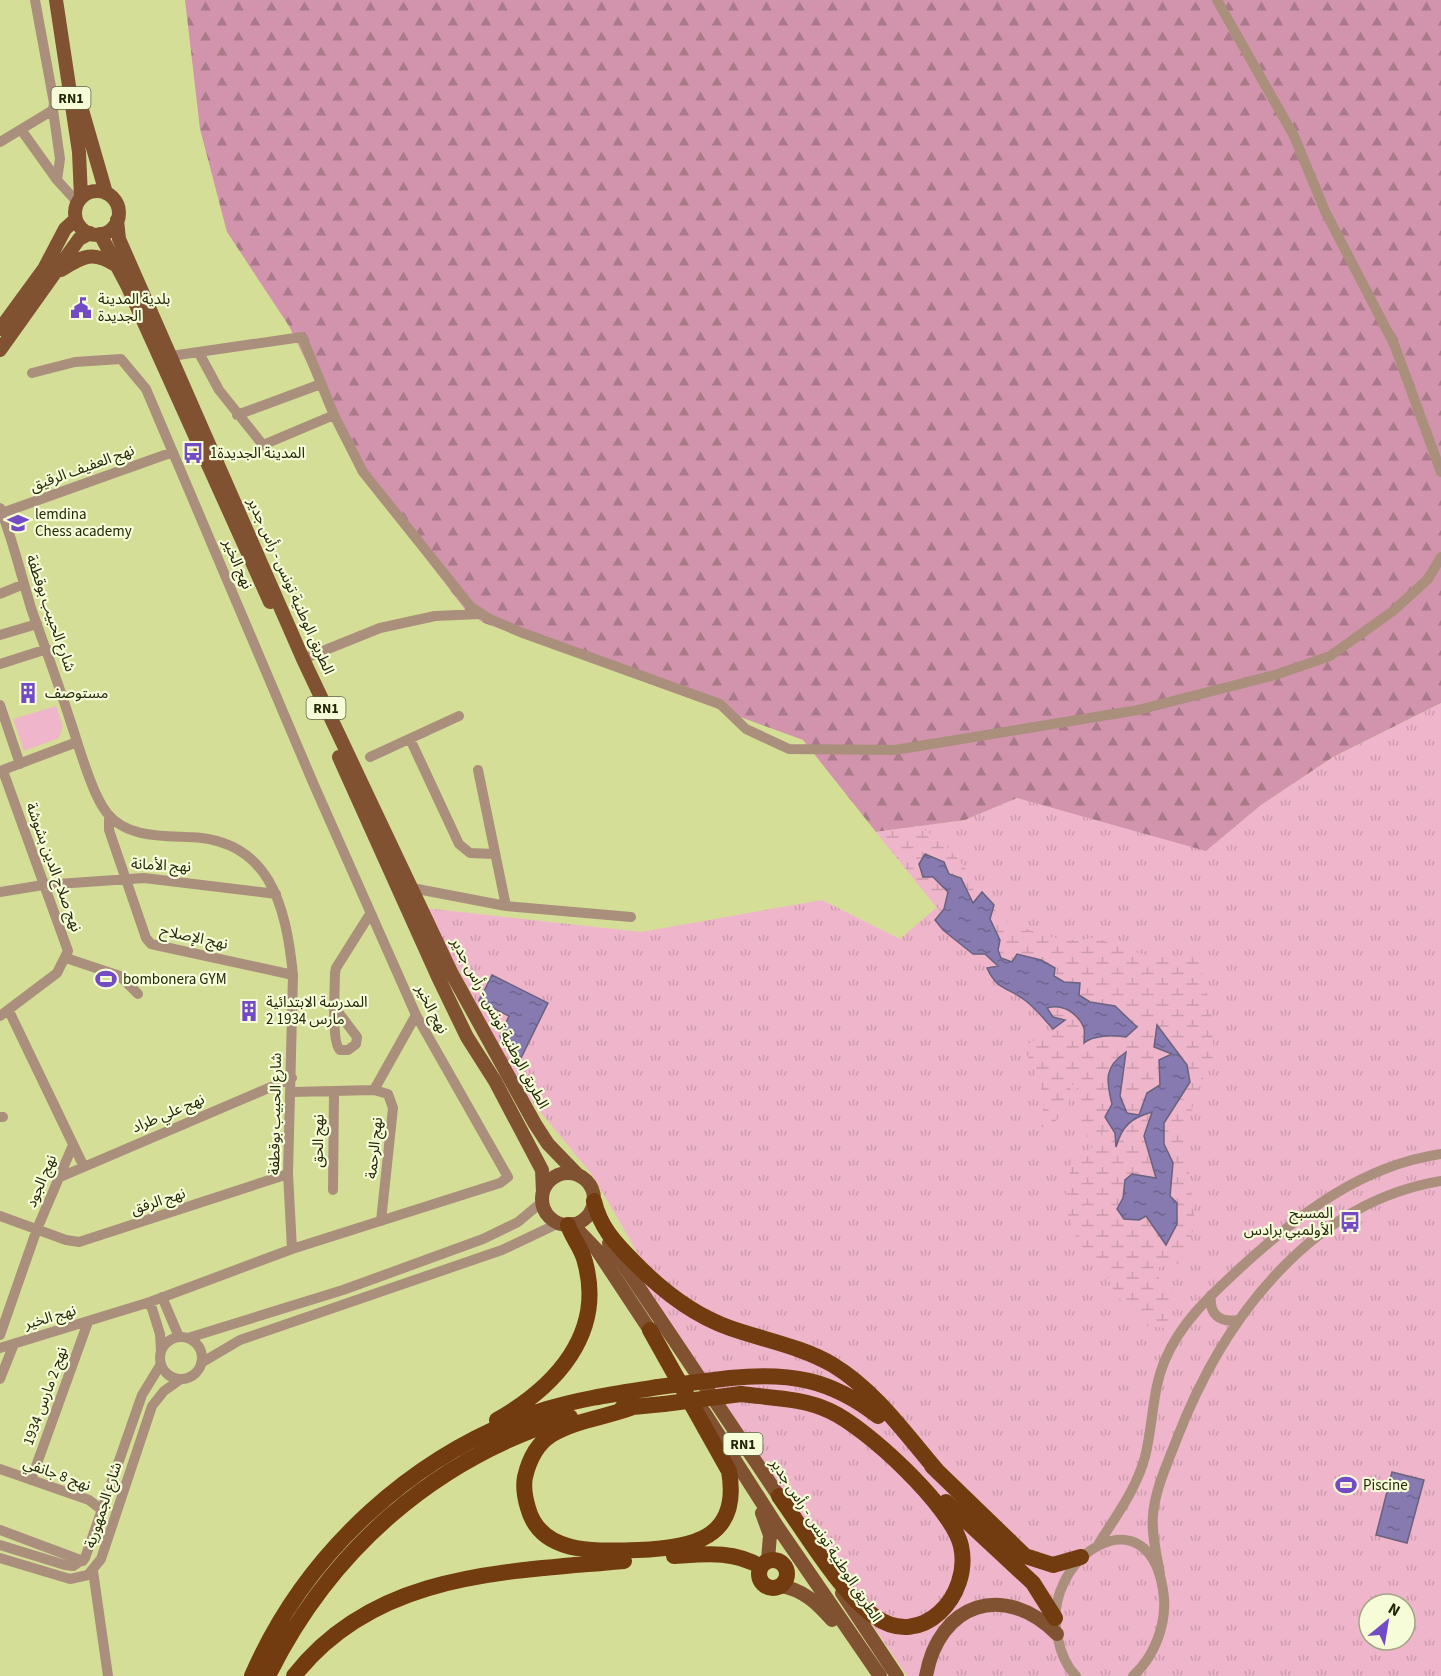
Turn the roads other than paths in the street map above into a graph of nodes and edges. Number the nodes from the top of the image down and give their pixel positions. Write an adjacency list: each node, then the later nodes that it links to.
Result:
1 (35, 0): 5 (street)
2 (56, 0): 10 (main road, RN1)
3 (65, 0): 9 (main road, RN1)
4 (1217, 0): 25 (street)
5 (53, 110): 6 (street); 8 (street)
6 (22, 131): 7 (street); 8 (street)
7 (0, 142)
8 (57, 180): 10 (street)
9 (106, 193): 10 (main road); 12 (main road, RN1)
10 (79, 200): 11 (main road, RN1)
11 (76, 219): 13 (main road, RN1); 16 (main road)
12 (117, 220): 13 (main road); 19 (main road, الطريق الوطنية تونس - رأس جدير / RN1)
13 (95, 234): 14 (main road, الطريق الوطنية تونس - رأس جدير / RN1); 15 (main road)
14 (119, 267): 15 (main road); 72 (main road, الطريق الوطنية تونس - رأس جدير / RN1)
15 (55, 275): 17 (main road)
16 (0, 329)
17 (0, 350)
18 (199, 353): 19 (street); 21 (street); 22 (street)
19 (171, 356): 34 (main road, الطريق الوطنية تونس - رأس جدير / RN1)
20 (32, 373): 24 (street, نهج الخير)
21 (321, 384): 22 (street); 23 (street)
22 (237, 415): 23 (street)
23 (333, 415): 30 (street)
24 (173, 452): 26 (street, نهج العفيف الرقيق); 52 (street, نهج الخير)
25 (1441, 472)
26 (1, 510): 28 (street, شارع الحبيب بوقطفة)
27 (1441, 557): 30 (street)
28 (24, 584): 29 (street); 31 (street, شارع الحبيب بوقطفة)
29 (0, 594)
30 (480, 614): 34 (street)
31 (37, 624): 32 (street); 33 (street, شارع الحبيب بوقطفة)
32 (0, 635)
33 (46, 649): 35 (street); 39 (street, شارع الحبيب بوقطفة)
34 (303, 659): 48 (main road, الطريق الوطنية تونس - رأس جدير / RN1)
35 (0, 664)
36 (0, 705): 41 (street)
37 (459, 716): 38 (street)
38 (410, 739): 40 (street); 45 (street)
39 (77, 742): 41 (street); 44 (street, شارع الحبيب بوقطفة)
40 (370, 757)
41 (20, 764): 43 (street)
42 (478, 770): 45 (street)
43 (2, 771): 47 (street, نهج صلاح الدين بشوشة)
44 (109, 816): 46 (street, نهج الإصلاح); 50 (street, شارع الحبيب بوقطفة)
45 (494, 854): 51 (street)
46 (126, 878): 47 (street, نهج الأمانة); 50 (street, نهج الأمانة); 55 (street, نهج الإصلاح)
47 (43, 885): 49 (street, نهج الأمانة); 54 (street, نهج صلاح الدين بشوشة)
48 (412, 888): 51 (street); 68 (main road, الطريق الوطنية تونس - رأس جدير / RN1)
49 (0, 892)
50 (276, 894): 55 (street, شارع الحبيب بوقطفة)
51 (506, 906): 53 (street)
52 (370, 914): 57 (street); 59 (street, نهج الخير)
53 (631, 917)
54 (66, 958): 56 (street); 58 (street)
55 (293, 975): 60 (street, شارع الحبيب بوقطفة)
56 (138, 994)
57 (335, 1008)
58 (4, 1014): 64 (street, نهج الجود)
59 (416, 1015): 61 (street); 75 (street, نهج الخير)
60 (292, 1078): 62 (street, شارع الحبيب بوقطفة); 66 (street, نهج علي طراد)
61 (374, 1090): 63 (street); 75 (street, نهج الرحمة)
62 (292, 1092): 63 (street); 67 (street, شارع الحبيب بوقطفة)
63 (334, 1092): 71 (street, نهج الحق)
64 (73, 1145): 66 (street); 69 (street, نهج الجود)
65 (1441, 1154): 79 (street)
66 (83, 1165): 69 (street, نهج علي طراد)
67 (288, 1174): 77 (street, نهج الرفق); 78 (street, شارع الحبيب بوقطفة)
68 (577, 1174): 72 (main road); 73 (main road, RN1)
69 (58, 1178): 77 (street, نهج الجود)
70 (1441, 1181): 82 (street)
71 (333, 1190)
72 (543, 1197): 76 (main road, RN1); 86 (street)
73 (593, 1206): 76 (main road); 98 (highway); 100 (main road, الطريق الوطنية تونس - رأس جدير / RN1)
74 (0, 1216): 77 (street, نهج الرفق)
75 (381, 1221): 78 (street, نهج الخير)
76 (566, 1224): 84 (main road, الطريق الوطنية تونس - رأس جدير / RN1); 90 (street); 96 (highway)
77 (37, 1229): 85 (street, نهج الجود)
78 (292, 1249): 80 (street, نهج الخير)
79 (1211, 1295): 82 (street); 105 (street)
80 (162, 1297): 81 (street, نهج الخير); 86 (street)
81 (150, 1302): 83 (street, نهج الخير); 89 (street)
82 (1238, 1320): 111 (street)
83 (88, 1322): 87 (street, نهج الخير); 99 (street, نهج 2 مارس 1934)
84 (650, 1330): 95 (highway); 101 (main road, الطريق الوطنية تونس - رأس جدير / RN1)
85 (0, 1335)
86 (184, 1338): 89 (street); 90 (street)
87 (14, 1344): 88 (street, نهج الخير); 92 (street)
88 (0, 1348)
89 (161, 1352): 91 (street)
90 (201, 1363): 93 (street)
91 (161, 1364): 93 (street); 102 (street)
92 (0, 1379)
93 (181, 1379): 110 (street, شارع الجمهورية)
94 (741, 1394): 95 (highway, bridge); 100 (highway); 113 (highway)
95 (633, 1407): 117 (highway)
96 (438, 1461): 98 (highway, bridge); 116 (highway)
97 (0, 1469): 99 (street, نهج 8 جانفي)
98 (939, 1473): 106 (highway)
99 (31, 1480): 102 (street, نهج 8 جانفي)
100 (778, 1496): 120 (main road, الطريق الوطنية تونس - رأس جدير / RN1)
101 (758, 1497): 109 (main road); 119 (main road, الطريق الوطنية تونس - رأس جدير / RN1)
102 (102, 1510): 108 (street)
103 (0, 1530): 108 (street)
104 (0, 1545): 108 (street)
105 (1098, 1545): 106 (street); 111 (street)
106 (1081, 1557): 113 (street)
107 (0, 1558): 110 (street, شارع الجمهورية)
108 (83, 1561)
109 (764, 1563): 112 (highway); 112 (highway); 118 (highway)
110 (93, 1570): 115 (street)
111 (1160, 1574): 122 (street)
112 (780, 1586): 119 (main road)
113 (1056, 1626): 114 (street); 121 (main road)
114 (1072, 1674)
115 (108, 1676)
116 (252, 1676)
117 (268, 1676)
118 (294, 1676)
119 (880, 1676)
120 (897, 1676)
121 (926, 1676)
122 (1133, 1676)

